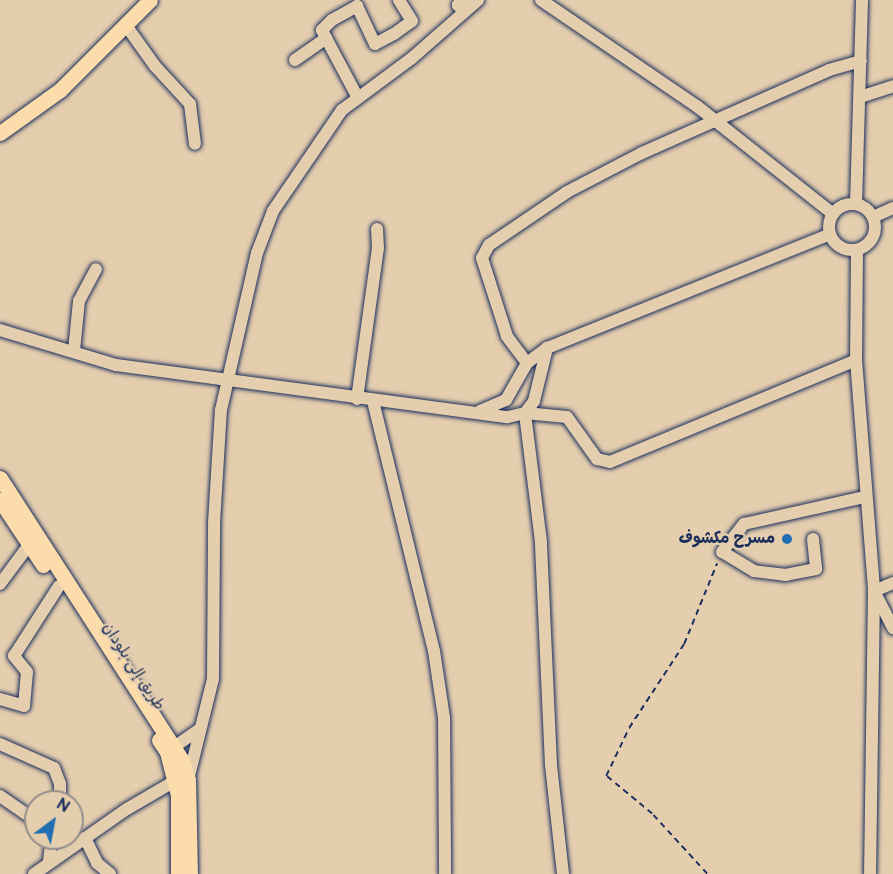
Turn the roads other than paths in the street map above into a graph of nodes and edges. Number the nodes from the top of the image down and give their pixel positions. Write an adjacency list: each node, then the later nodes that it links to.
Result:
1 (150, 0): 8 (main road)
2 (399, 0): 6 (street)
3 (478, 0): 7 (street)
4 (541, 0): 15 (street)
5 (862, 0): 11 (street)
6 (356, 3): 9 (street)
7 (464, 6): 14 (street)
8 (125, 24): 16 (main road); 17 (street)
9 (326, 38): 10 (street); 14 (street)
10 (295, 60)
11 (861, 61): 13 (street); 15 (street)
12 (893, 86): 13 (street)
13 (860, 97): 18 (street)
14 (358, 98): 31 (street)
15 (714, 121): 20 (street); 30 (street)
16 (0, 133)
17 (195, 144)
18 (856, 204): 20 (street); 21 (street)
19 (893, 208): 21 (street)
20 (833, 214): 23 (street)
21 (873, 217): 24 (street)
22 (377, 229): 32 (street)
23 (830, 234): 24 (street); 27 (street)
24 (857, 250): 29 (street)
25 (96, 269): 28 (street)
26 (0, 330): 28 (street)
27 (548, 348): 30 (street); 35 (street)
28 (74, 351): 31 (street)
29 (856, 360): 35 (street); 37 (street)
30 (527, 363): 34 (street)
31 (227, 379): 32 (street); 47 (street)
32 (357, 399): 33 (street)
33 (373, 401): 34 (street); 61 (street)
34 (476, 413): 35 (street)
35 (525, 413): 62 (street)
36 (0, 478): 49 (main road)
37 (866, 497): 39 (street); 44 (street)
38 (0, 500): 40 (main road, طريق إلى بلودان)
39 (813, 539)
40 (29, 545): 42 (street); 43 (main road, طريق إلى بلودان)
41 (893, 583): 44 (street)
42 (0, 584)
43 (59, 586): 46 (street); 49 (main road, طريق إلى بلودان)
44 (874, 591): 45 (street); 63 (street)
45 (893, 628)
46 (0, 699)
47 (200, 729): 49 (street); 50 (street)
48 (0, 744): 51 (street)
49 (171, 749): 50 (main road)
50 (182, 780): 54 (street); 59 (main road); 60 (main road)
51 (60, 790)
52 (0, 796): 53 (street)
53 (24, 813)
54 (85, 838): 56 (street); 58 (street)
55 (50, 850): 56 (street)
56 (49, 861): 57 (street)
57 (34, 874)
58 (111, 874)
59 (178, 874)
60 (190, 874)
61 (445, 874)
62 (563, 874)
63 (870, 874)

